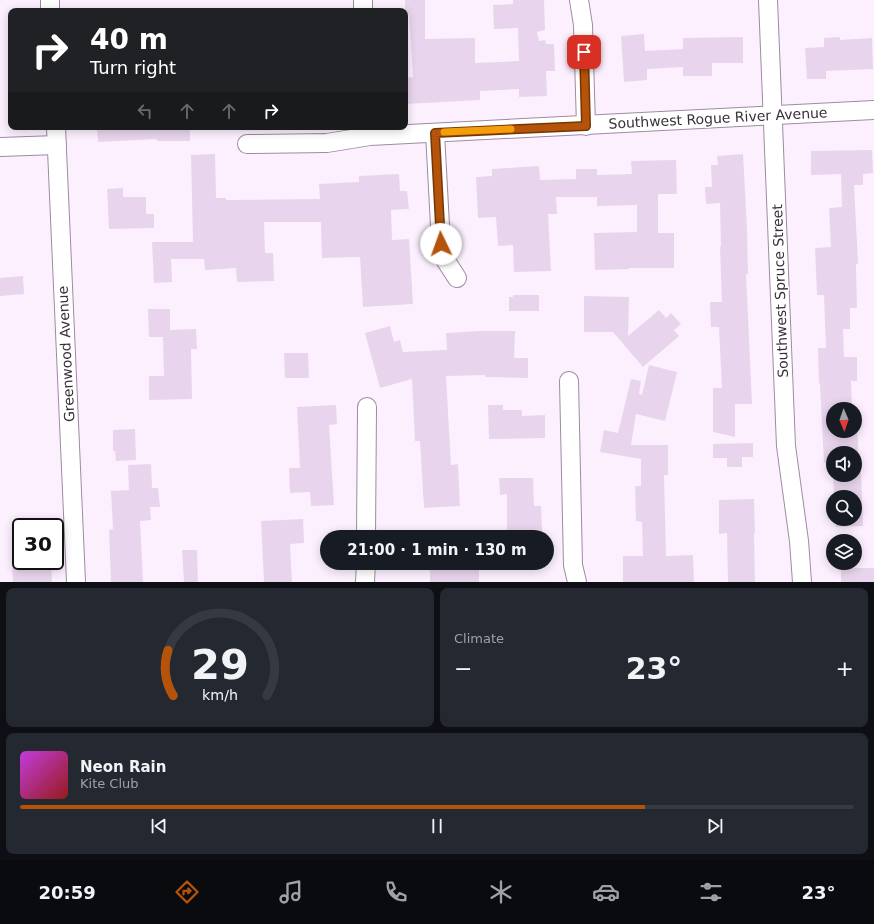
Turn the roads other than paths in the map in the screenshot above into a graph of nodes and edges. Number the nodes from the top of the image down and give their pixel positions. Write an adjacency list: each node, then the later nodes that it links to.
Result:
1 (579, 0): 5 (street)
2 (768, 0): 4 (street, Southwest Spruce Street)
3 (874, 110): 4 (street, Southwest Rogue River Avenue)
4 (772, 115): 5 (street, Southwest Rogue River Avenue); 20 (street, Southwest Spruce Street)
5 (586, 126): 8 (street, Southwest Rogue River Avenue)
6 (56, 130): 10 (street, Greenwood Avenue)
7 (369, 132): 8 (street, Southwest Rogue River Avenue); 9 (street, Southwest Rogue River Avenue)
8 (435, 133): 12 (street)
9 (247, 144)
10 (57, 145): 11 (street); 17 (street, Greenwood Avenue)
11 (0, 147)
12 (456, 278)
13 (569, 381): 19 (street)
14 (366, 406): 15 (street)
15 (366, 530)
16 (366, 570): 18 (street)
17 (76, 582)
18 (366, 582)
19 (577, 582)
20 (802, 582)

